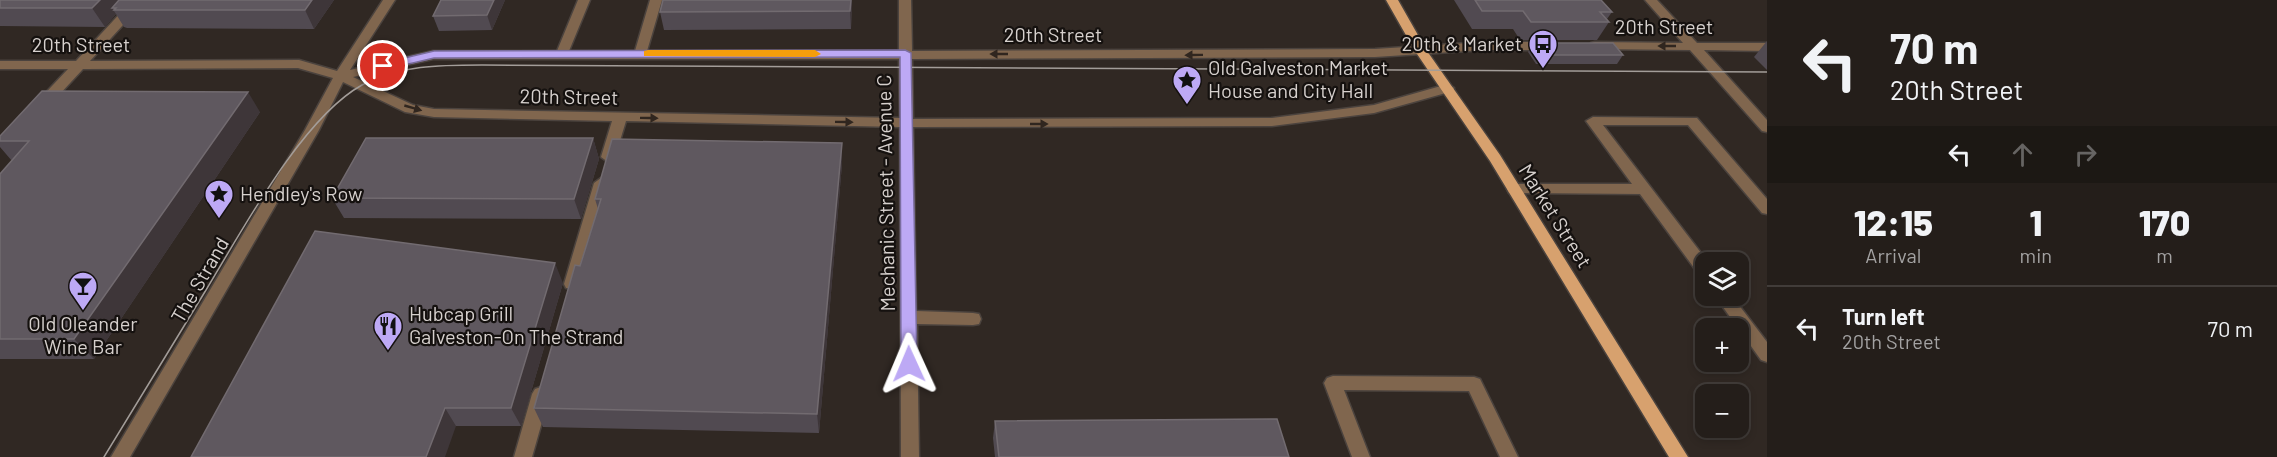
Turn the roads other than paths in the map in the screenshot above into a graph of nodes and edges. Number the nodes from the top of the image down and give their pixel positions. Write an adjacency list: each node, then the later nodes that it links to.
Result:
1 (389, 0): 18 (street, The Strand)
2 (584, 0): 14 (street)
3 (656, 0): 15 (street)
4 (905, 0): 13 (street, Mechanic Street - Avenue C)
5 (1392, 0): 12 (main road, Market Street)
6 (1651, 0): 10 (street)
7 (129, 11): 17 (street)
8 (1564, 46): 12 (street, 20th Street)
9 (1587, 46): 10 (street, 20th Street, one-way to 9)
10 (1692, 46): 11 (street, 20th Street); 23 (street)
11 (1767, 46)
12 (1421, 51): 13 (street, 20th Street, one-way to 13); 19 (main road, Market Street)
13 (905, 53): 15 (street, 20th Street); 22 (street, Mechanic Street - Avenue C)
14 (562, 54): 15 (street, 20th Street); 18 (street, 20th Street)
15 (640, 54)
16 (0, 65): 17 (street, 20th Street)
17 (78, 65): 18 (street, 20th Street); 20 (street)
18 (340, 76): 21 (street, 20th Street, one-way to 21); 34 (street, The Strand)
19 (1448, 88): 22 (street, 20th Street, one-way to 19); 24 (main road, Market Street)
20 (31, 116)
21 (620, 118): 22 (street, 20th Street, one-way to 22); 28 (street)
22 (906, 123): 30 (street, Mechanic Street - Avenue C)
23 (1767, 128)
24 (1514, 189): 25 (street); 39 (main road, Market Street)
25 (1643, 189): 26 (street); 27 (street)
26 (1767, 209)
27 (1695, 258)
28 (568, 299)
29 (1730, 306): 32 (street)
30 (908, 317): 31 (street); 36 (street, Mechanic Street - Avenue C)
31 (973, 319)
32 (1767, 355)
33 (546, 378): 35 (street)
34 (120, 457)
35 (523, 457)
36 (910, 457)
37 (1361, 457): 38 (street)
38 (1509, 457)
39 (1679, 457)

